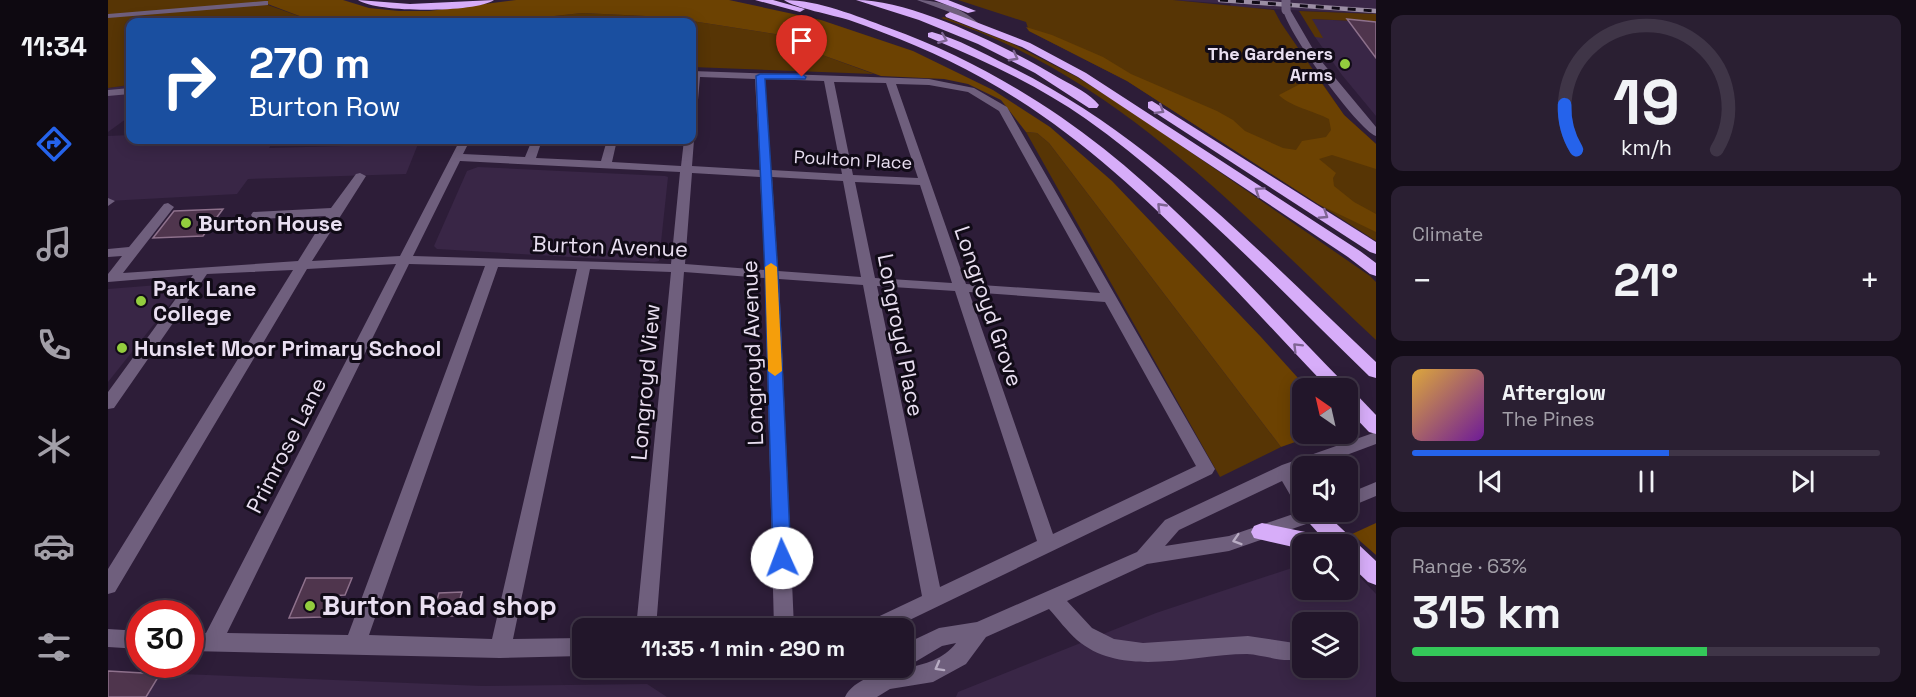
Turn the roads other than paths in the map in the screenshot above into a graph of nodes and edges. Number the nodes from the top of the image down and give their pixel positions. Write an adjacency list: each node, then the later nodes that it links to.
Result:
1 (363, 0): 4 (highway)
2 (398, 0): 3 (highway)
3 (448, 0)
4 (489, 0)
5 (760, 0): 15 (highway)
6 (789, 0): 15 (highway)
7 (828, 0): 54 (highway, one-way to 54)
8 (861, 0): 54 (highway, one-way to 54)
9 (900, 0): 16 (highway)
10 (921, 0): 16 (street)
11 (939, 0): 39 (highway, one-way to 39)
12 (265, 3): 14 (street)
13 (1286, 5): 23 (street)
14 (108, 16)
15 (872, 24): 55 (highway, one-way to 15)
16 (976, 25): 48 (highway, one-way to 16)
17 (696, 74): 18 (street)
18 (760, 76): 19 (street); 32 (street, Longroyd Avenue)
19 (828, 78): 20 (street); 34 (street, Longroyd Place)
20 (890, 80): 35 (street, Longroyd Grove); 53 (street)
21 (126, 91): 22 (street)
22 (108, 93)
23 (1376, 133)
24 (463, 144): 28 (street, Primrose Lane)
25 (535, 144): 29 (street)
26 (611, 144): 30 (street)
27 (689, 144): 31 (street, Longroyd View)
28 (456, 157): 29 (street, Poulton Place); 42 (street, Primrose Lane)
29 (529, 161): 30 (street, Poulton Place)
30 (606, 165): 31 (street, Poulton Place)
31 (686, 169): 32 (street, Poulton Place); 46 (street, Longroyd View)
32 (766, 173): 34 (street, Poulton Place); 49 (street, Longroyd Avenue)
33 (360, 176): 37 (street)
34 (848, 177): 35 (street, Poulton Place); 51 (street, Longroyd Place)
35 (925, 182): 52 (street, Longroyd Grove)
36 (168, 207): 40 (street)
37 (335, 212): 38 (street); 44 (street)
38 (257, 215)
39 (1376, 249)
40 (133, 252): 41 (street); 50 (street)
41 (108, 253)
42 (404, 260): 43 (street, Burton Avenue); 44 (street, Burton Avenue); 79 (street, Primrose Lane)
43 (494, 263): 45 (street, Burton Avenue); 80 (street)
44 (304, 265): 47 (street, Burton Avenue); 69 (street)
45 (584, 266): 46 (street, Burton Avenue); 83 (street)
46 (678, 268): 49 (street, Burton Avenue); 72 (street, Longroyd View)
47 (203, 270): 50 (street, Burton Avenue); 56 (street)
48 (1376, 271)
49 (772, 274): 51 (street, Burton Avenue); 73 (street, Longroyd Avenue)
50 (110, 278)
51 (869, 281): 52 (street, Burton Avenue); 71 (street, Longroyd Place)
52 (961, 288): 53 (street, Burton Avenue); 67 (street, Longroyd Grove)
53 (1109, 298): 67 (street)
54 (1373, 369)
55 (1328, 378)
56 (108, 404)
57 (1358, 408): 58 (highway)
58 (1376, 427)
59 (1376, 438): 60 (street)
60 (1288, 470): 61 (street); 68 (street)
61 (1292, 482)
62 (1292, 518): 64 (street)
63 (1323, 522): 65 (highway)
64 (1262, 532): 66 (highway); 68 (street, one-way to 68)
65 (1334, 534)
66 (1292, 538)
67 (1048, 545): 71 (street)
68 (1144, 557): 70 (street)
69 (108, 586)
70 (1052, 598): 75 (street); 84 (street)
71 (933, 600): 74 (street)
72 (647, 618)
73 (784, 618)
74 (895, 618)
75 (979, 631): 82 (street); 85 (street, one-way to 85)
76 (108, 638): 77 (street)
77 (126, 639)
78 (204, 642): 79 (street)
79 (212, 642): 80 (street)
80 (355, 644): 83 (street)
81 (572, 647): 83 (street)
82 (914, 649)
83 (500, 650)
84 (1292, 651)
85 (914, 675)
86 (886, 678): 87 (street)
87 (856, 697)

